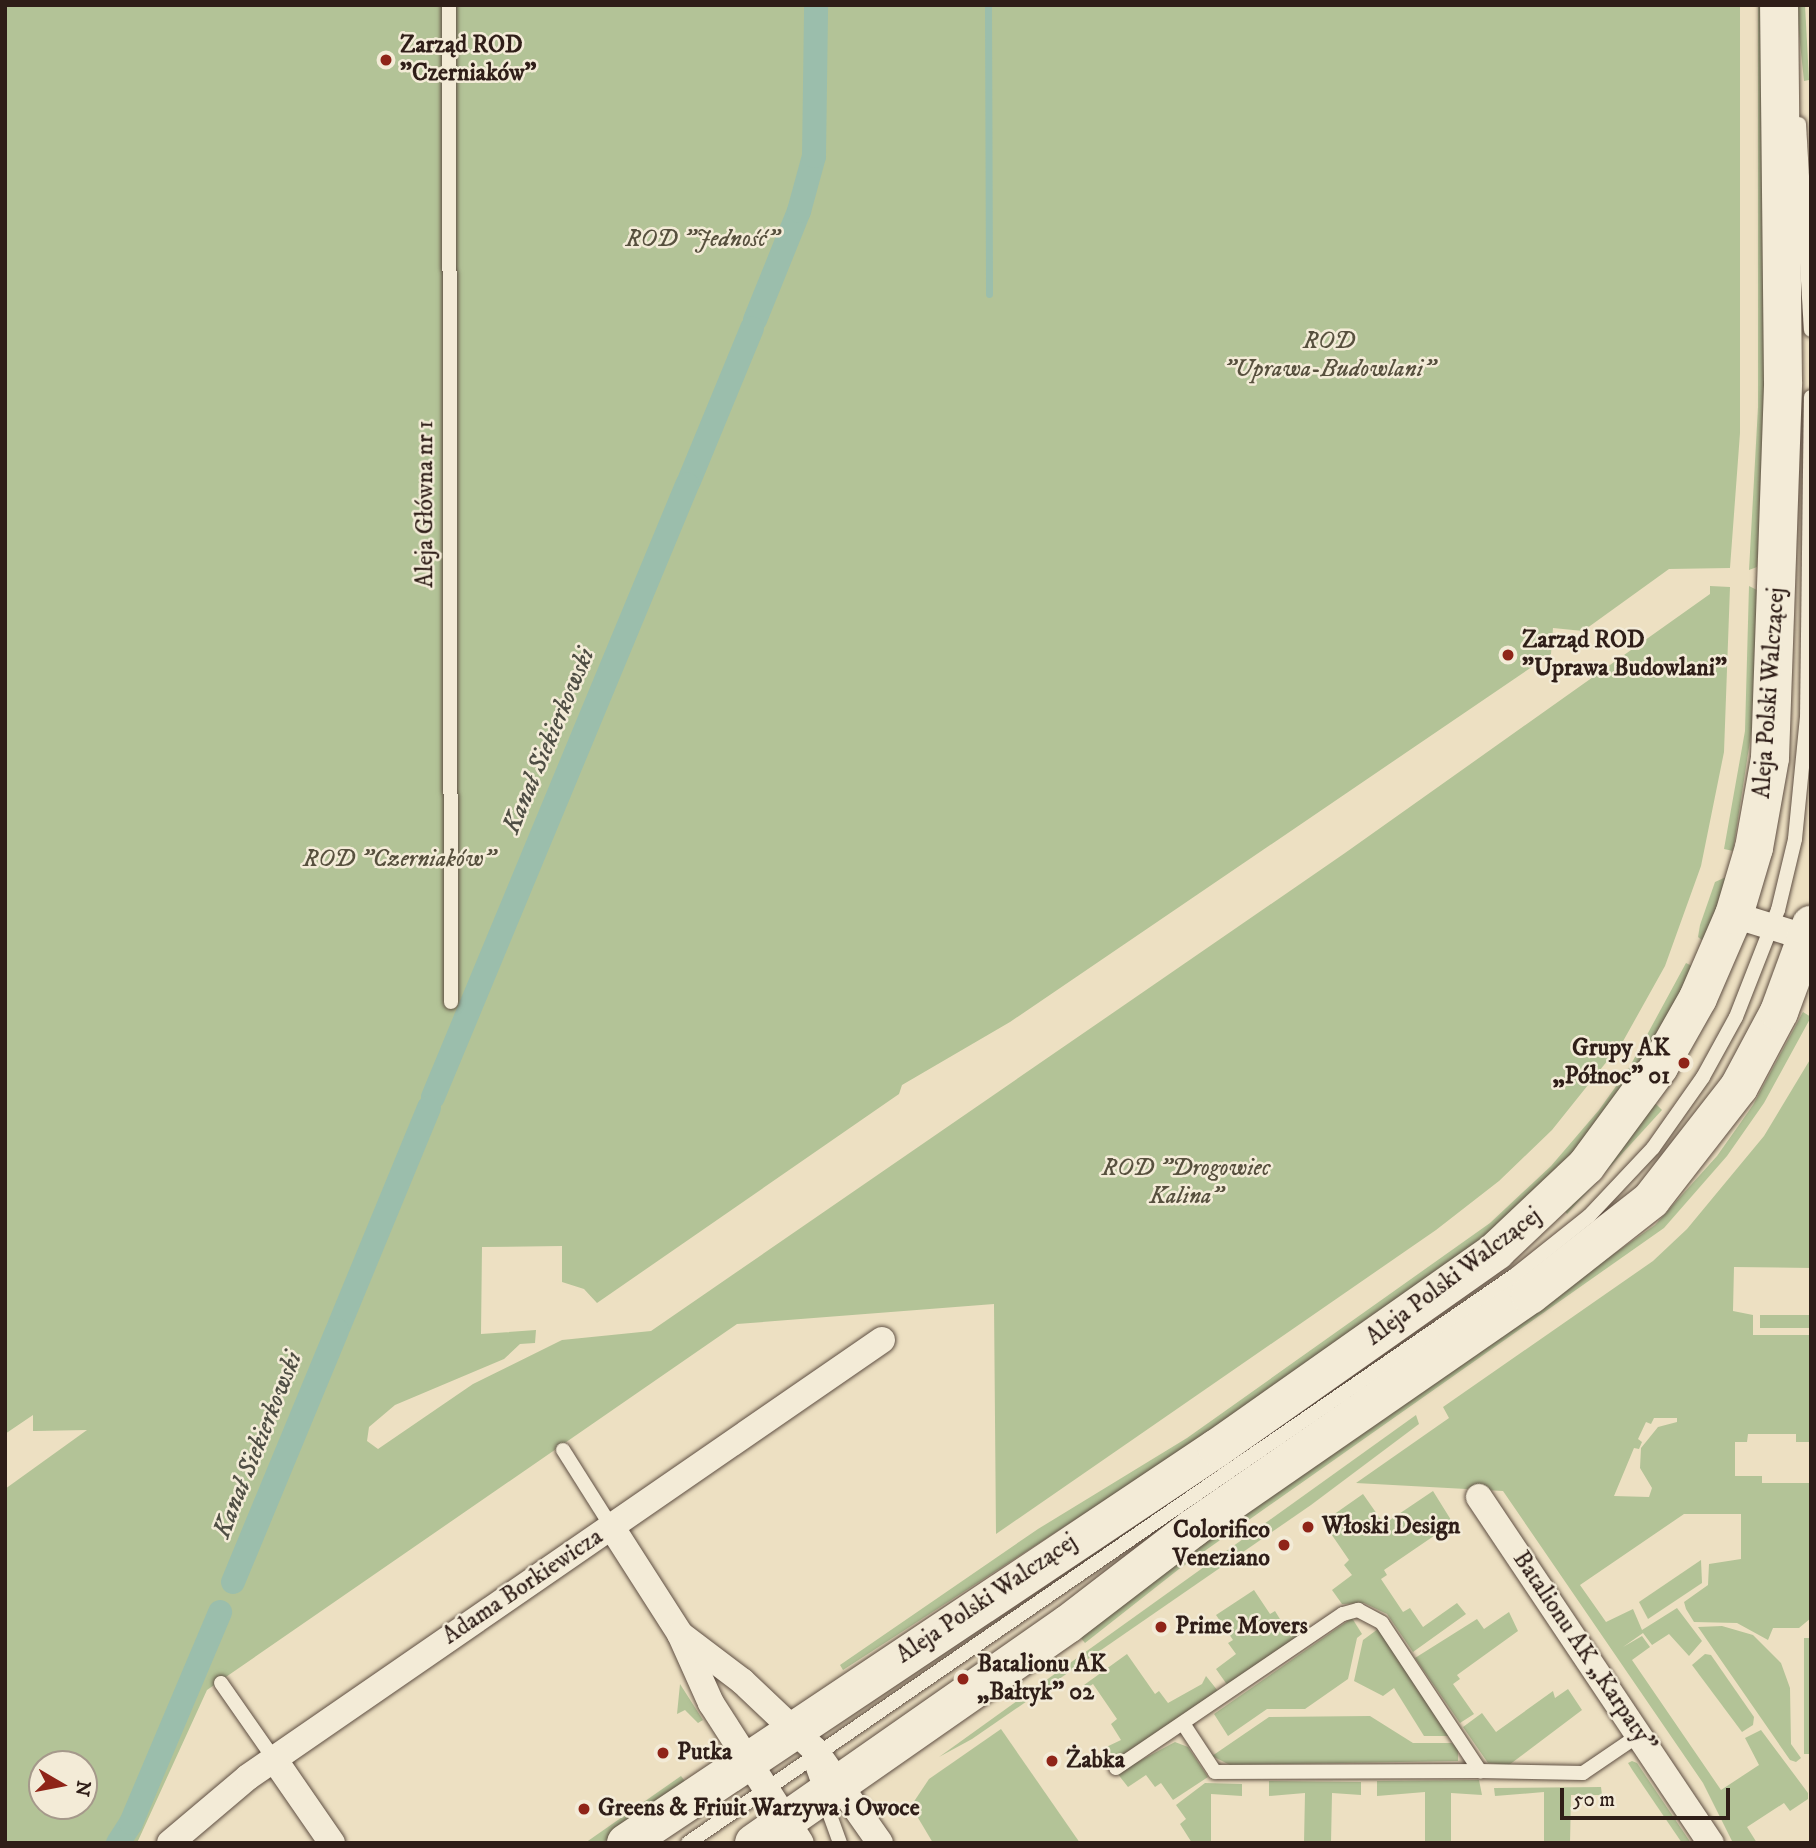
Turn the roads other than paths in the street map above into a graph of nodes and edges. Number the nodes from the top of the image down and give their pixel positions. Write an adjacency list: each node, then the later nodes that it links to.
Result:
1 (449, 5): 9 (lane, Aleja Główna nr 1)
2 (1779, 9): 4 (lane); 7 (main road, Aleja Polski Walczącej)
3 (1811, 296): 4 (lane)
4 (1810, 312): 5 (lane)
5 (1811, 330)
6 (1811, 397): 8 (lane)
7 (1734, 915): 8 (street); 18 (main road, Aleja Polski Walczącej)
8 (1800, 932): 18 (lane); 22 (main road, Aleja Polski Walczącej)
9 (451, 1002)
10 (882, 1340): 13 (street, Adama Borkiewicza)
11 (563, 1450): 13 (lane)
12 (1479, 1496): 17 (street, Batalionu AK „Karpaty”)
13 (611, 1526): 14 (street); 19 (street, Adama Borkiewicza)
14 (680, 1634): 18 (street); 23 (street)
15 (221, 1684): 19 (lane)
16 (1184, 1725): 20 (lane); 21 (lane); 21 (lane)
17 (1639, 1735): 21 (lane); 31 (street, Batalionu AK „Karpaty”)
18 (807, 1747): 22 (street); 23 (main road, Aleja Polski Walczącej)
19 (274, 1759): 24 (street, Adama Borkiewicza); 25 (street)
20 (1116, 1768)
21 (1480, 1771)
22 (831, 1790): 23 (main road, Aleja Polski Walczącej); 29 (lane); 30 (street)
23 (775, 1802): 26 (main road, Aleja Polski Walczącej); 27 (lane); 28 (main road, Aleja Polski Walczącej)
24 (170, 1843)
25 (332, 1843)
26 (626, 1843)
27 (688, 1843)
28 (754, 1843)
29 (840, 1843)
30 (880, 1843)
31 (1711, 1843)

